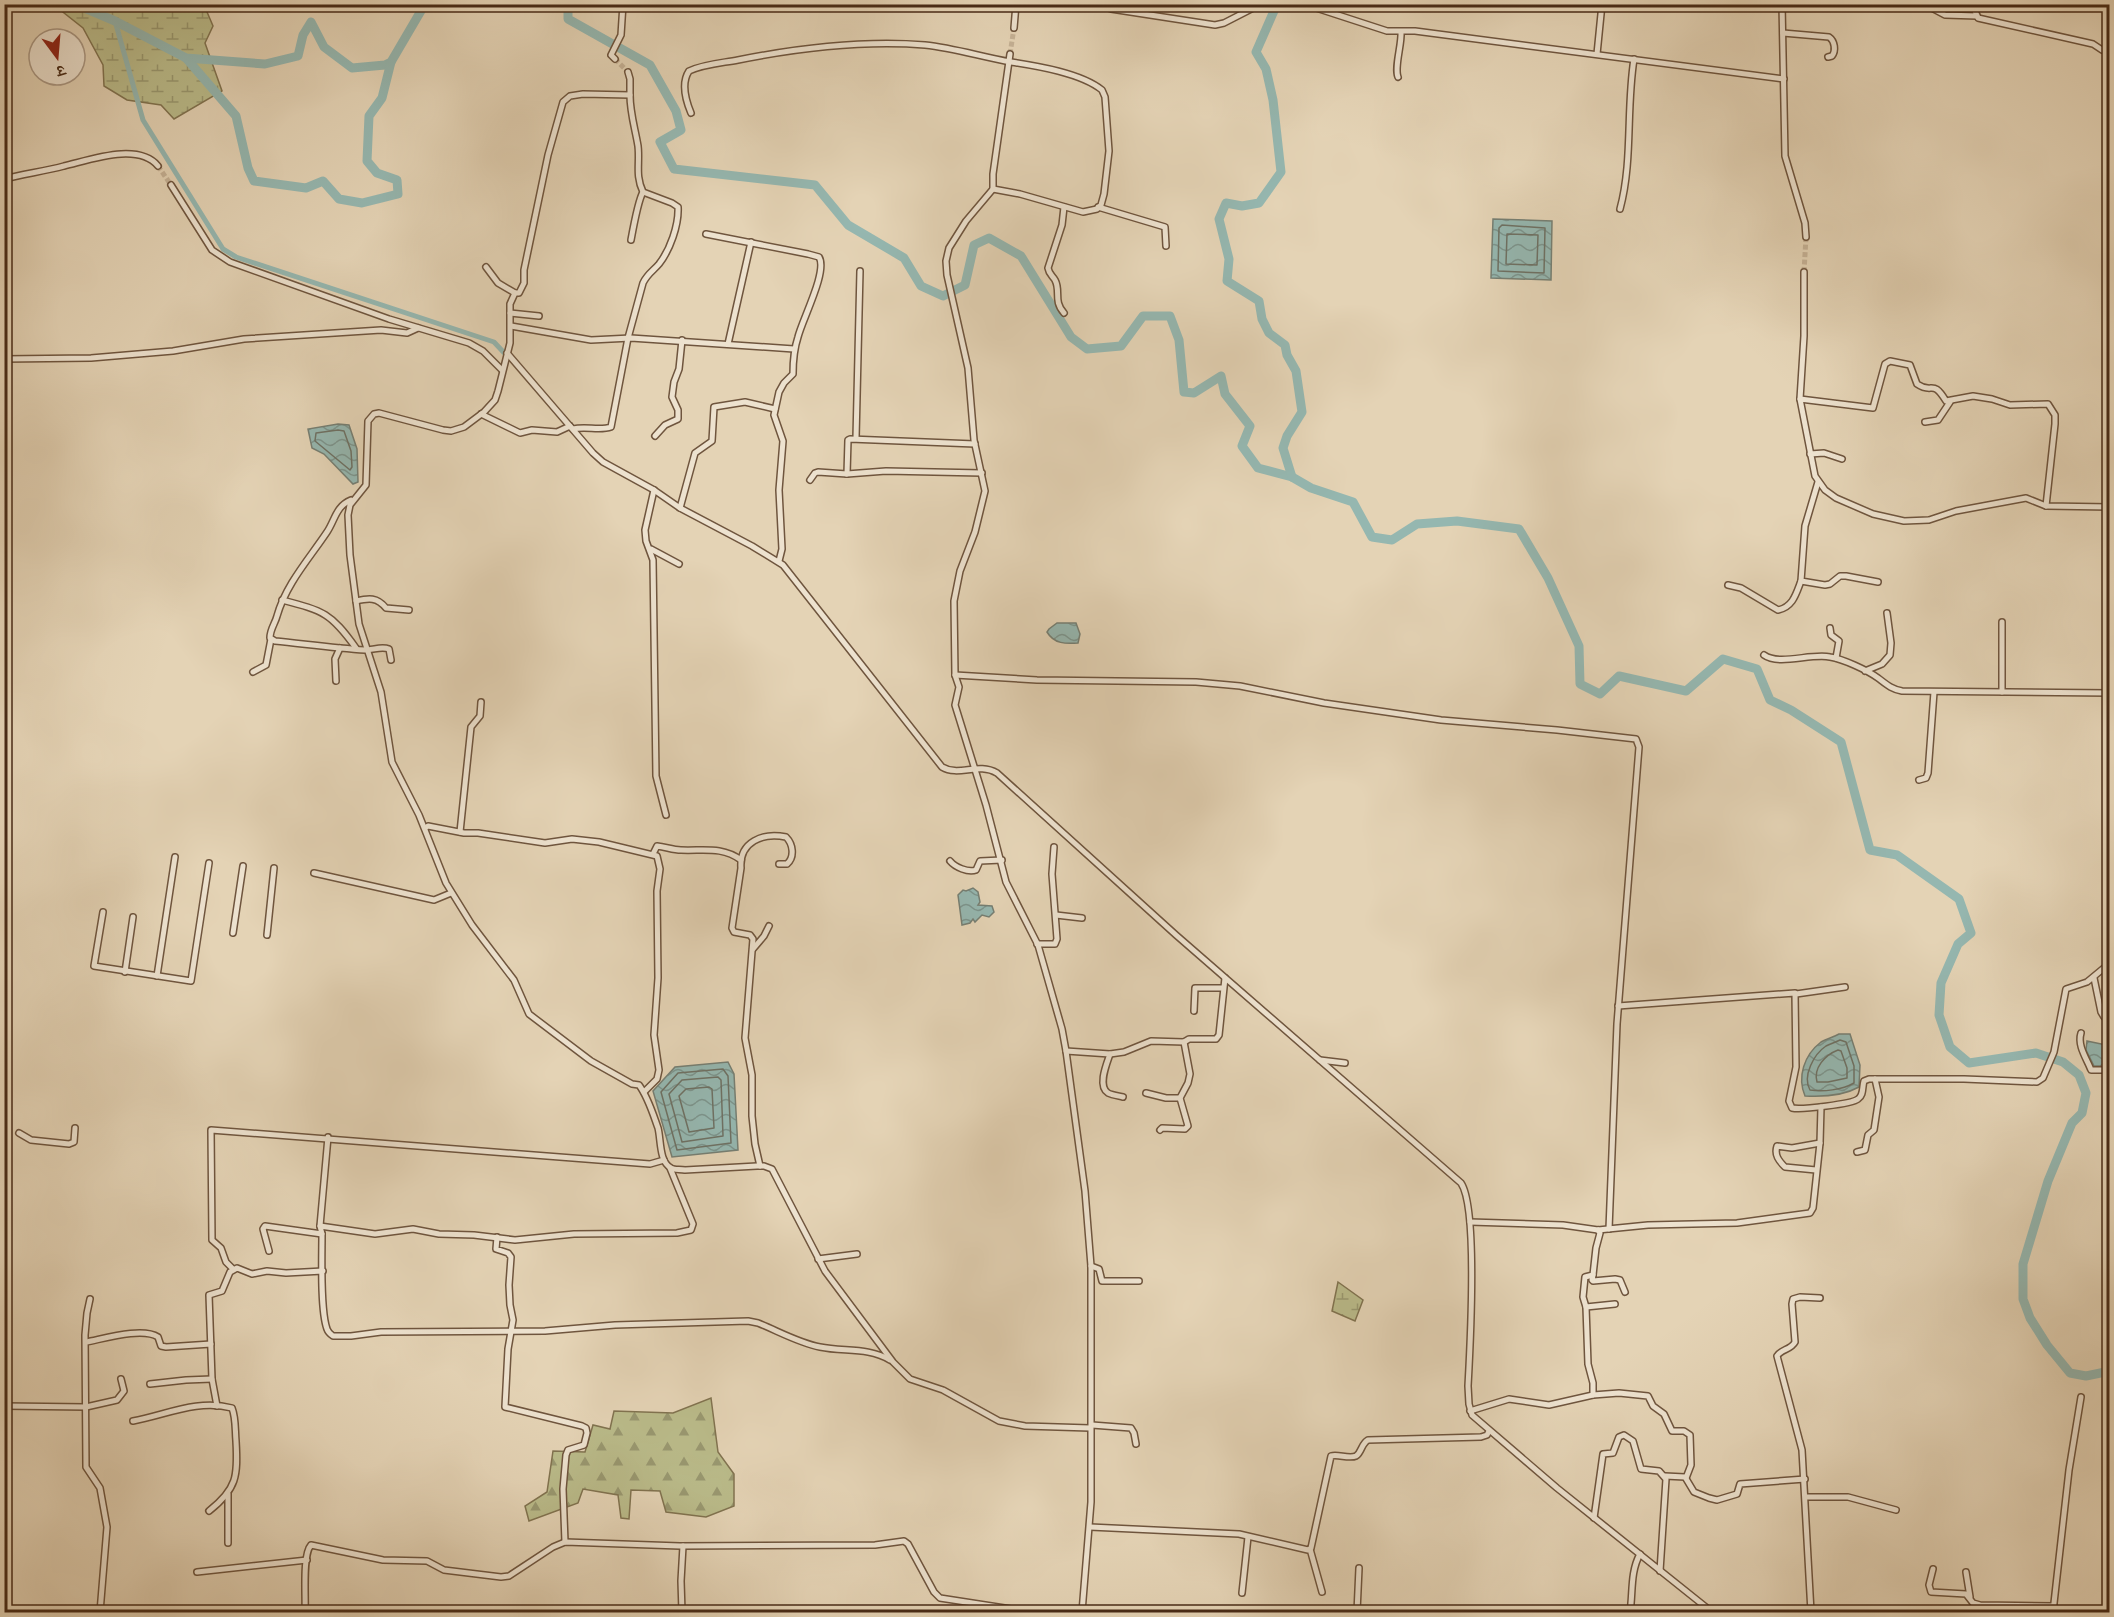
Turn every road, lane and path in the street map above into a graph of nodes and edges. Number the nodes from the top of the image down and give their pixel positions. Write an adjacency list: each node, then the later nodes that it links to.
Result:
1 (623, 4): 18 (street)
2 (1016, 4): 11 (street)
3 (1096, 4): 4 (street)
4 (1261, 4)
5 (1304, 4): 12 (street)
6 (1602, 4): 16 (street)
7 (1782, 4): 13 (street)
8 (1979, 4): 10 (street)
9 (1926, 5): 10 (street)
10 (1977, 16): 14 (street)
11 (1014, 28)
12 (1401, 32): 16 (street); 22 (street)
13 (1783, 33): 17 (street); 23 (street)
14 (2102, 50)
15 (1010, 54): 20 (street)
16 (1597, 54): 19 (street)
17 (1828, 57)
18 (615, 59)
19 (1634, 59): 23 (street); 33 (street)
20 (1009, 62): 25 (street); 29 (street); 32 (street)
21 (628, 72): 24 (street)
22 (1398, 77)
23 (1784, 79): 35 (street)
24 (630, 95): 30 (street); 42 (street)
25 (691, 113)
26 (158, 166): 27 (street)
27 (4, 179)
28 (171, 185): 47 (street)
29 (993, 189): 31 (street); 63 (street)
30 (643, 192): 36 (street); 48 (street)
31 (1064, 207): 32 (street); 44 (street)
32 (1098, 207): 38 (street)
33 (1620, 209)
34 (706, 234): 37 (street)
35 (1806, 237)
36 (631, 240)
37 (751, 242): 50 (street); 51 (street)
38 (1166, 246)
39 (486, 267): 42 (street)
40 (860, 271): 62 (street)
41 (1804, 272): 55 (street)
42 (515, 293): 43 (street)
43 (510, 313): 45 (street); 46 (street)
44 (1064, 313)
45 (539, 316)
46 (511, 326): 48 (street); 52 (street)
47 (418, 328): 53 (street); 54 (street)
48 (628, 338): 49 (street); 60 (street)
49 (682, 340): 50 (street); 61 (street)
50 (728, 344): 51 (street)
51 (794, 349): 57 (street)
52 (506, 356): 54 (street); 60 (street)
53 (4, 359)
54 (502, 368): 58 (street)
55 (1800, 399): 56 (street); 64 (street)
56 (1950, 402): 59 (street); 72 (street)
57 (775, 409): 74 (street); 76 (street)
58 (481, 414): 60 (street); 71 (street)
59 (1925, 422)
60 (568, 428): 70 (street)
61 (655, 436)
62 (856, 438): 63 (street); 67 (street)
63 (975, 444): 66 (street)
64 (1810, 454): 65 (street); 69 (street)
65 (1842, 459)
66 (982, 473): 67 (street); 96 (street)
67 (847, 474): 68 (street)
68 (810, 480)
69 (1818, 482): 72 (street); 78 (street)
70 (653, 493): 74 (street); 75 (street)
71 (352, 500): 81 (street); 82 (street)
72 (2046, 506): 73 (street)
73 (2109, 507)
74 (680, 508): 76 (street)
75 (649, 548): 77 (street); 104 (street)
76 (779, 561): 102 (street)
77 (679, 564)
78 (1801, 581): 79 (street); 80 (street)
79 (1878, 582)
80 (1728, 585)
81 (282, 600): 87 (street); 89 (street)
82 (356, 601): 83 (street); 90 (street)
83 (409, 610)
84 (1887, 613): 94 (street)
85 (2002, 622): 99 (street)
86 (1830, 628): 92 (street)
87 (271, 639): 88 (street); 95 (street)
88 (340, 648): 89 (street); 97 (street)
89 (356, 648): 90 (street)
90 (366, 650): 93 (street); 105 (street)
91 (1764, 655): 92 (street)
92 (1836, 658): 94 (street)
93 (391, 660)
94 (1865, 671): 98 (street)
95 (254, 672)
96 (955, 675): 102 (street); 135 (street)
97 (336, 681)
98 (1934, 692): 99 (street); 103 (street)
99 (2002, 692): 100 (street)
100 (2109, 693)
101 (481, 702): 106 (street)
102 (975, 770): 111 (street); 132 (street)
103 (1919, 780)
104 (666, 815)
105 (425, 828): 106 (street); 118 (street)
106 (460, 832): 108 (street)
107 (1054, 847): 120 (street)
108 (653, 854): 110 (street); 146 (street)
109 (175, 857): 130 (street)
110 (741, 860): 114 (street); 127 (street)
111 (1002, 860): 112 (street); 126 (street)
112 (950, 861)
113 (209, 863): 130 (street)
114 (779, 864)
115 (243, 866): 124 (street)
116 (274, 868): 125 (street)
117 (314, 873): 118 (street)
118 (450, 894): 146 (street)
119 (103, 912): 129 (street)
120 (1056, 915): 122 (street); 126 (street)
121 (133, 916): 129 (street)
122 (1082, 918)
123 (769, 926): 127 (street)
124 (233, 933)
125 (267, 935)
126 (1037, 944): 140 (street)
127 (753, 949): 158 (street)
128 (2109, 963): 131 (street)
129 (125, 972): 130 (street)
130 (157, 976)
131 (2094, 978): 137 (street); 145 (street)
132 (1223, 983): 136 (street); 139 (street); 142 (street)
133 (1845, 987): 134 (street)
134 (1796, 994): 135 (street); 150 (street)
135 (1618, 1006): 163 (street)
136 (1194, 1011)
137 (2109, 1018)
138 (2081, 1033): 144 (street)
139 (1184, 1042): 141 (street); 149 (street)
140 (1066, 1050): 141 (street); 170 (street)
141 (1110, 1054): 148 (street)
142 (1320, 1060): 143 (street); 161 (street)
143 (1345, 1062)
144 (2109, 1070)
145 (1875, 1079): 150 (street); 156 (street)
146 (644, 1092): 157 (street)
147 (1146, 1094): 149 (street)
148 (1123, 1097)
149 (1180, 1098): 152 (street)
150 (1821, 1107): 155 (street)
151 (75, 1128): 153 (street)
152 (1160, 1130)
153 (19, 1133)
154 (328, 1137): 157 (street); 162 (street); 171 (street)
155 (1820, 1143): 160 (street); 160 (street)
156 (1857, 1152)
157 (664, 1160): 159 (street)
158 (760, 1166): 159 (street); 169 (street)
159 (670, 1168): 166 (street)
160 (1816, 1170): 163 (street)
161 (1470, 1221): 164 (street); 192 (street)
162 (321, 1226): 165 (street); 166 (street)
163 (1609, 1229): 164 (street)
164 (1598, 1230): 173 (street)
165 (322, 1234): 167 (street); 172 (street)
166 (497, 1238): 180 (street)
167 (269, 1251)
168 (857, 1254): 169 (street)
169 (818, 1259): 183 (street)
170 (1091, 1266): 174 (street); 194 (street)
171 (233, 1269): 172 (street); 182 (street)
172 (323, 1271): 180 (street)
173 (1593, 1275): 175 (street); 179 (street)
174 (1139, 1281)
175 (1625, 1292)
176 (1820, 1298): 199 (street)
177 (90, 1299): 181 (street)
178 (1615, 1304): 179 (street)
179 (1586, 1307): 187 (street)
180 (513, 1331): 183 (street); 207 (street)
181 (86, 1342): 182 (street); 191 (street)
182 (211, 1344): 185 (street)
183 (893, 1362): 194 (street)
184 (122, 1378): 191 (street)
185 (212, 1379): 186 (street); 190 (street)
186 (150, 1384)
187 (1593, 1395): 192 (street); 198 (street)
188 (2081, 1397): 221 (street)
189 (4, 1406): 191 (street)
190 (217, 1406): 193 (street); 200 (street)
191 (86, 1407): 222 (street)
192 (1470, 1411): 195 (street)
193 (133, 1421)
194 (1091, 1427): 196 (street); 205 (street)
195 (1488, 1433): 204 (street); 210 (street)
196 (1136, 1444)
197 (1665, 1476): 198 (street); 204 (street); 215 (street)
198 (1686, 1478): 199 (street)
199 (1805, 1479): 201 (street)
200 (228, 1492): 203 (street); 208 (street)
201 (1806, 1497): 202 (street); 230 (street)
202 (1896, 1510)
203 (209, 1511)
204 (1594, 1518): 211 (street)
205 (1090, 1527): 206 (street); 226 (street)
206 (1248, 1537): 210 (street); 219 (street)
207 (565, 1542): 209 (street); 212 (street)
208 (228, 1543)
209 (683, 1546): 224 (street); 225 (street)
210 (1310, 1550): 218 (street)
211 (1639, 1557): 215 (street); 228 (street)
212 (307, 1560): 216 (street); 223 (street)
213 (1359, 1568): 227 (street)
214 (1933, 1569): 220 (street)
215 (1660, 1571): 229 (street)
216 (197, 1572)
217 (1966, 1572): 220 (street)
218 (1322, 1592)
219 (1242, 1593)
220 (1970, 1599): 221 (street)
221 (2053, 1609)
222 (100, 1612)
223 (305, 1612)
224 (682, 1612)
225 (1031, 1612)
226 (1082, 1612)
227 (1357, 1612)
228 (1630, 1612)
229 (1712, 1612)
230 (1811, 1612)

